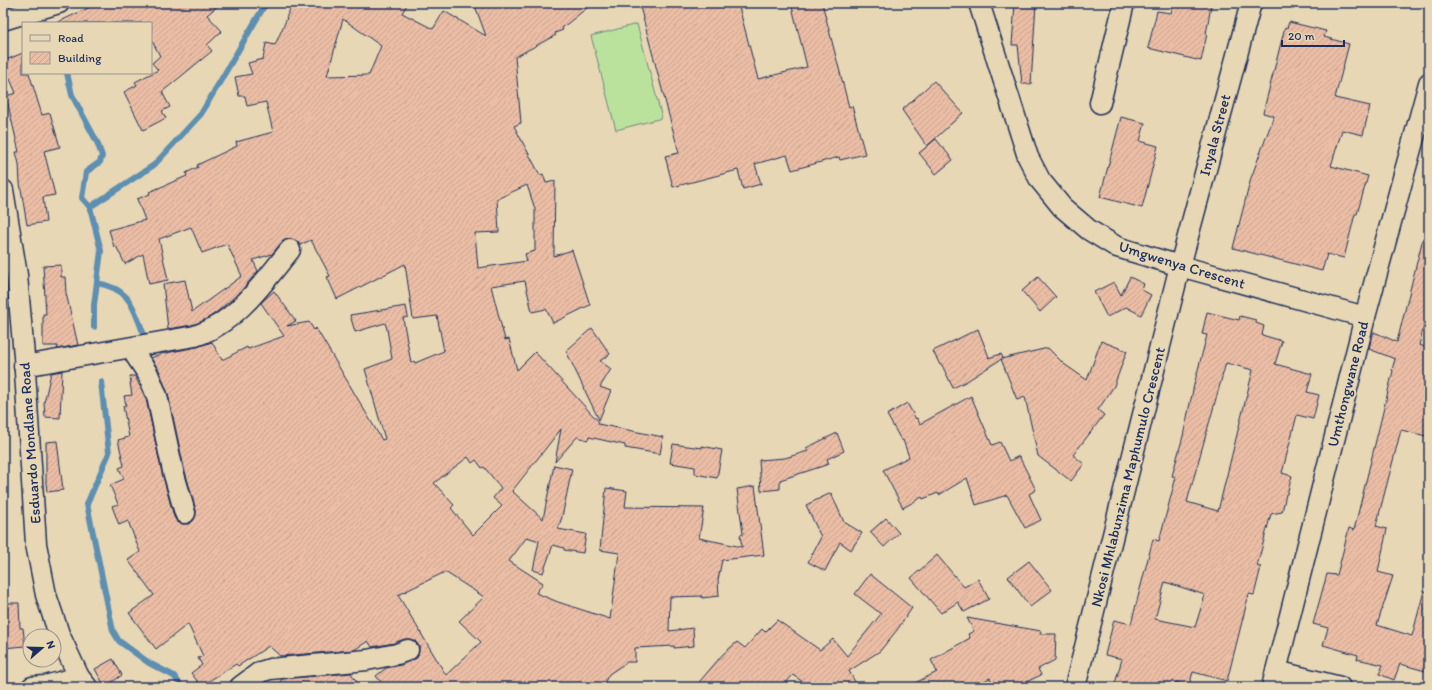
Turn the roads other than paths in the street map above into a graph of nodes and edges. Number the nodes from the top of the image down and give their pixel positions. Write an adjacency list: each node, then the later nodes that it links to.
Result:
1 (59, 3): 5 (street)
2 (979, 3): 10 (street, Umgwenya Crescent)
3 (1124, 3): 7 (street)
4 (1251, 3): 10 (street, Inyala Street)
5 (3, 20)
6 (1429, 83): 12 (street, Umthongwane Road)
7 (1100, 103)
8 (3, 190): 11 (street, Esduardo Mondlane Road)
9 (290, 250): 13 (street)
10 (1180, 266): 12 (street, Umgwenya Crescent); 19 (street, Nkosi Mhlabunzima Maphumulo Crescent)
11 (10, 276): 14 (street, Esduardo Mondlane Road)
12 (1365, 317): 17 (street, Umthongwane Road)
13 (132, 348): 14 (street); 15 (street)
14 (24, 366): 18 (street, Esduardo Mondlane Road)
15 (185, 513)
16 (408, 650): 21 (street)
17 (1274, 679): 22 (street)
18 (83, 682): 20 (street)
19 (1072, 685)
20 (32, 687)
21 (240, 687)
22 (1340, 687)

